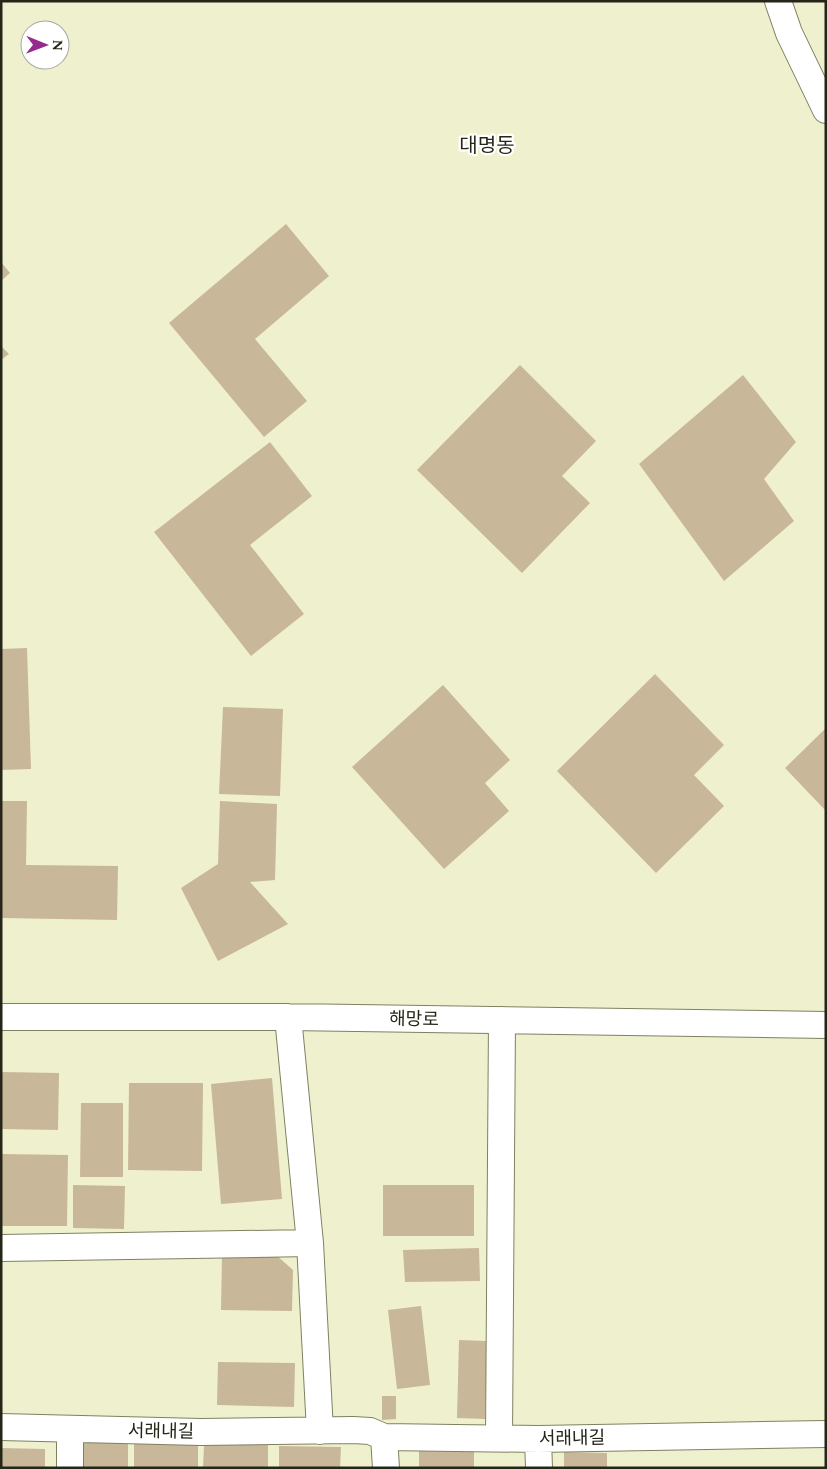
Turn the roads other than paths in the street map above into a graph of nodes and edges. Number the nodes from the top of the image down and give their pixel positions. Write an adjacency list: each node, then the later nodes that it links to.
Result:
1 (778, 1): 2 (street)
2 (826, 110)
3 (1, 1017): 4 (street, 해망로)
4 (288, 1017): 5 (street, 해망로); 7 (street)
5 (502, 1020): 6 (street, 해망로); 14 (street)
6 (826, 1025)
7 (310, 1243): 8 (street); 11 (street)
8 (1, 1248)
9 (1, 1427): 10 (street, 서래내길)
10 (70, 1430): 11 (street, 서래내길); 16 (street)
11 (320, 1431): 13 (street, 서래내길)
12 (826, 1434): 15 (street, 서래내길)
13 (384, 1437): 14 (street, 서래내길); 17 (street)
14 (499, 1437): 15 (street, 서래내길)
15 (538, 1439): 18 (street)
16 (70, 1468)
17 (386, 1468)
18 (539, 1468)

